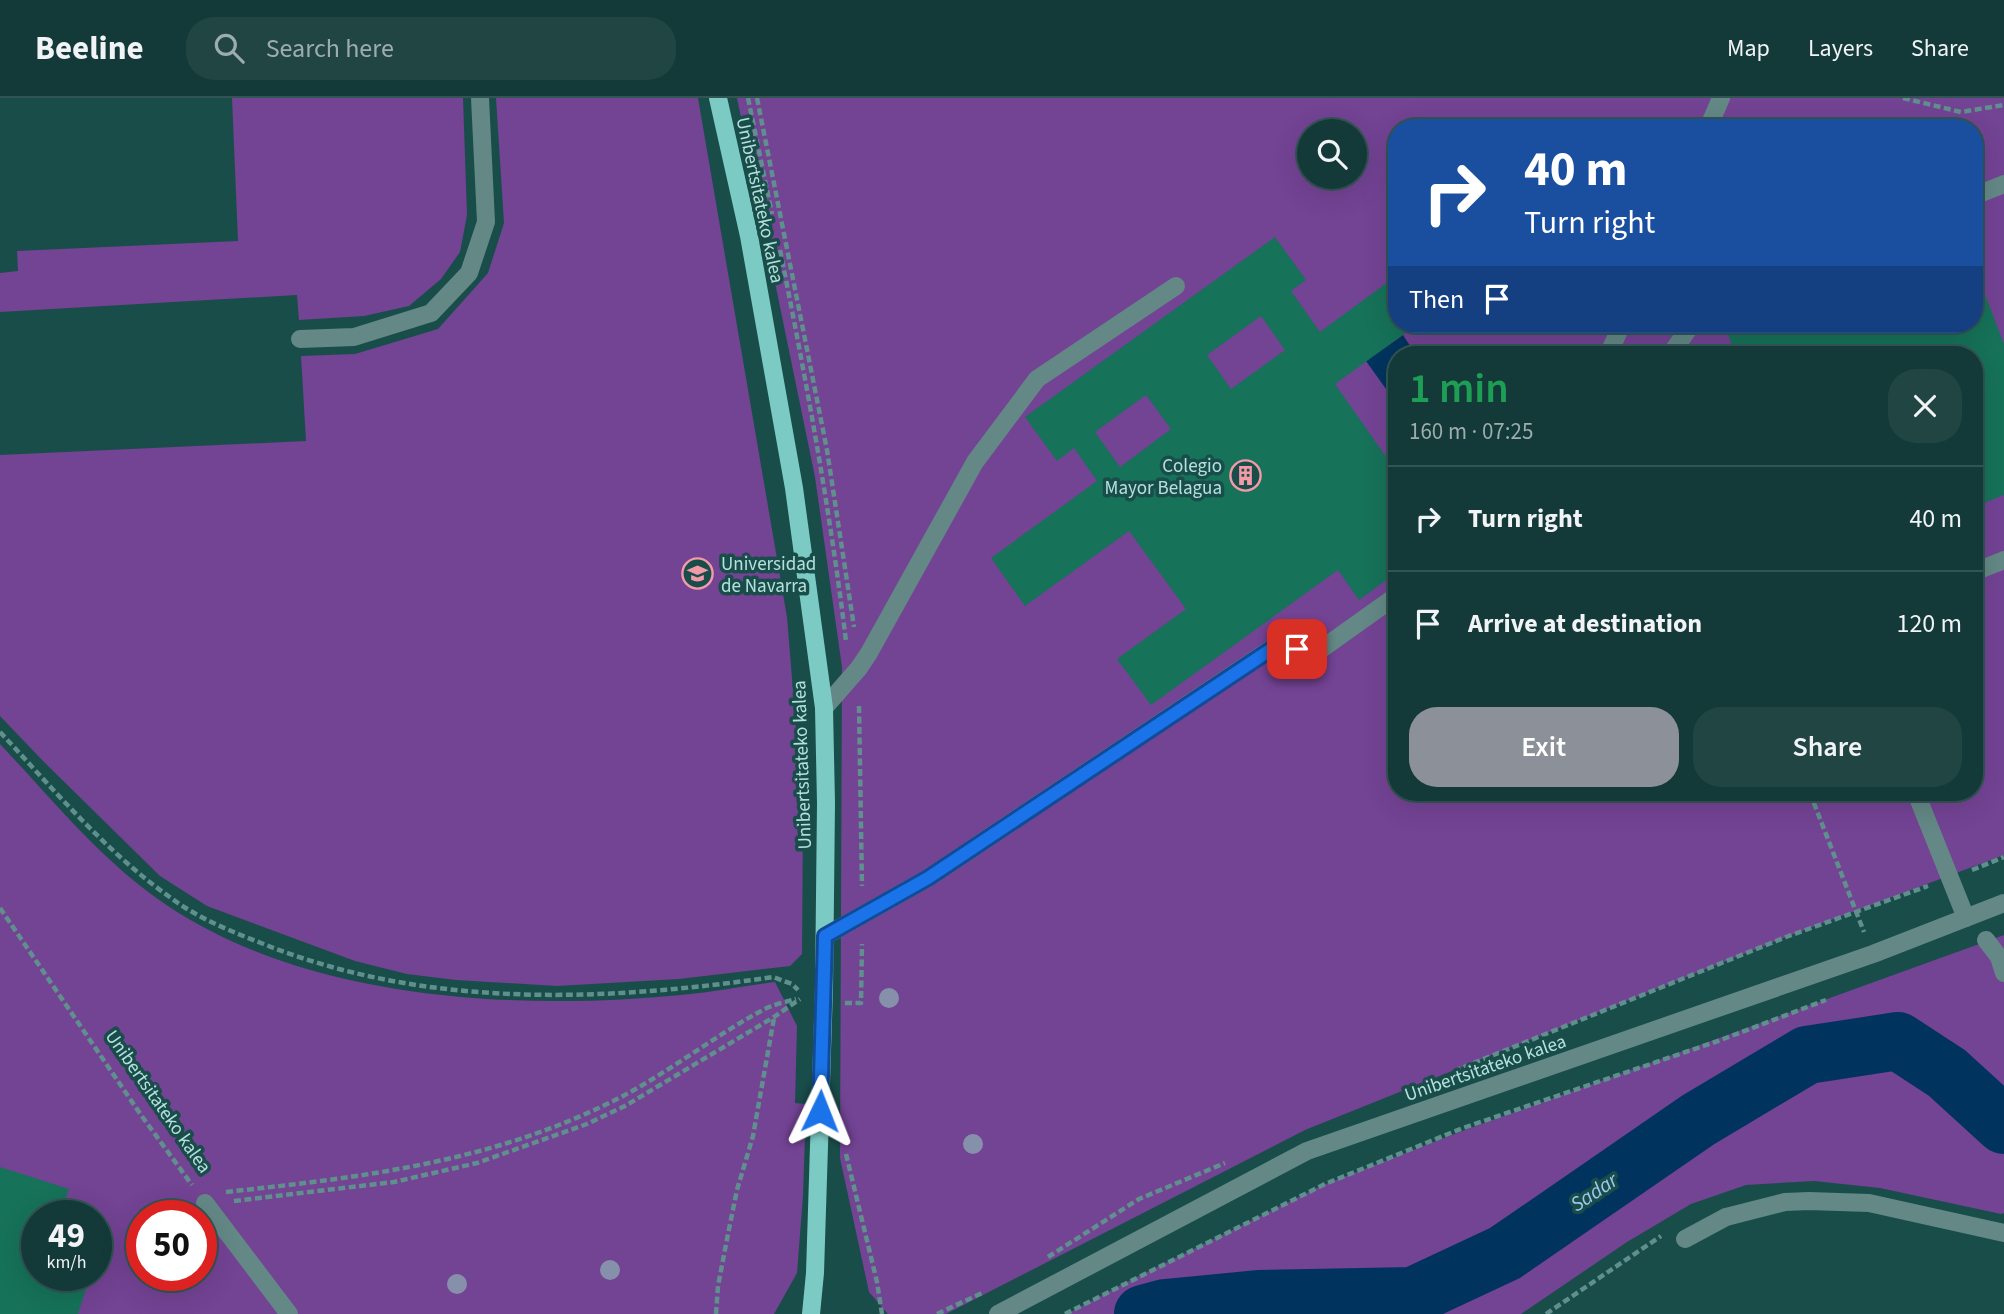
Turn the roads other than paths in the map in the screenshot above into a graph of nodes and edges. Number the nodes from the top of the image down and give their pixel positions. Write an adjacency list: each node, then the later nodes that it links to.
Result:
1 (480, 98): 8 (street)
2 (718, 98): 12 (main road, Unibertsitateko kalea)
3 (1721, 98): 4 (street)
4 (1712, 119)
5 (2004, 184): 6 (street)
6 (1983, 192)
7 (1176, 286): 12 (street)
8 (300, 339)
9 (2004, 560): 10 (street)
10 (1983, 568)
11 (1388, 602): 16 (street)
12 (824, 708): 16 (main road, Unibertsitateko kalea)
13 (1919, 801): 15 (street)
14 (2004, 903): 15 (street, Unibertsitateko kalea)
15 (1966, 918): 24 (street, Unibertsitateko kalea)
16 (825, 936): 23 (main road, Unibertsitateko kalea)
17 (1986, 940): 18 (street)
18 (2004, 973)
19 (202, 1199): 22 (street, Unibertsitateko kalea)
20 (2004, 1233): 21 (street)
21 (1685, 1239)
22 (289, 1314)
23 (811, 1314)
24 (999, 1314)

